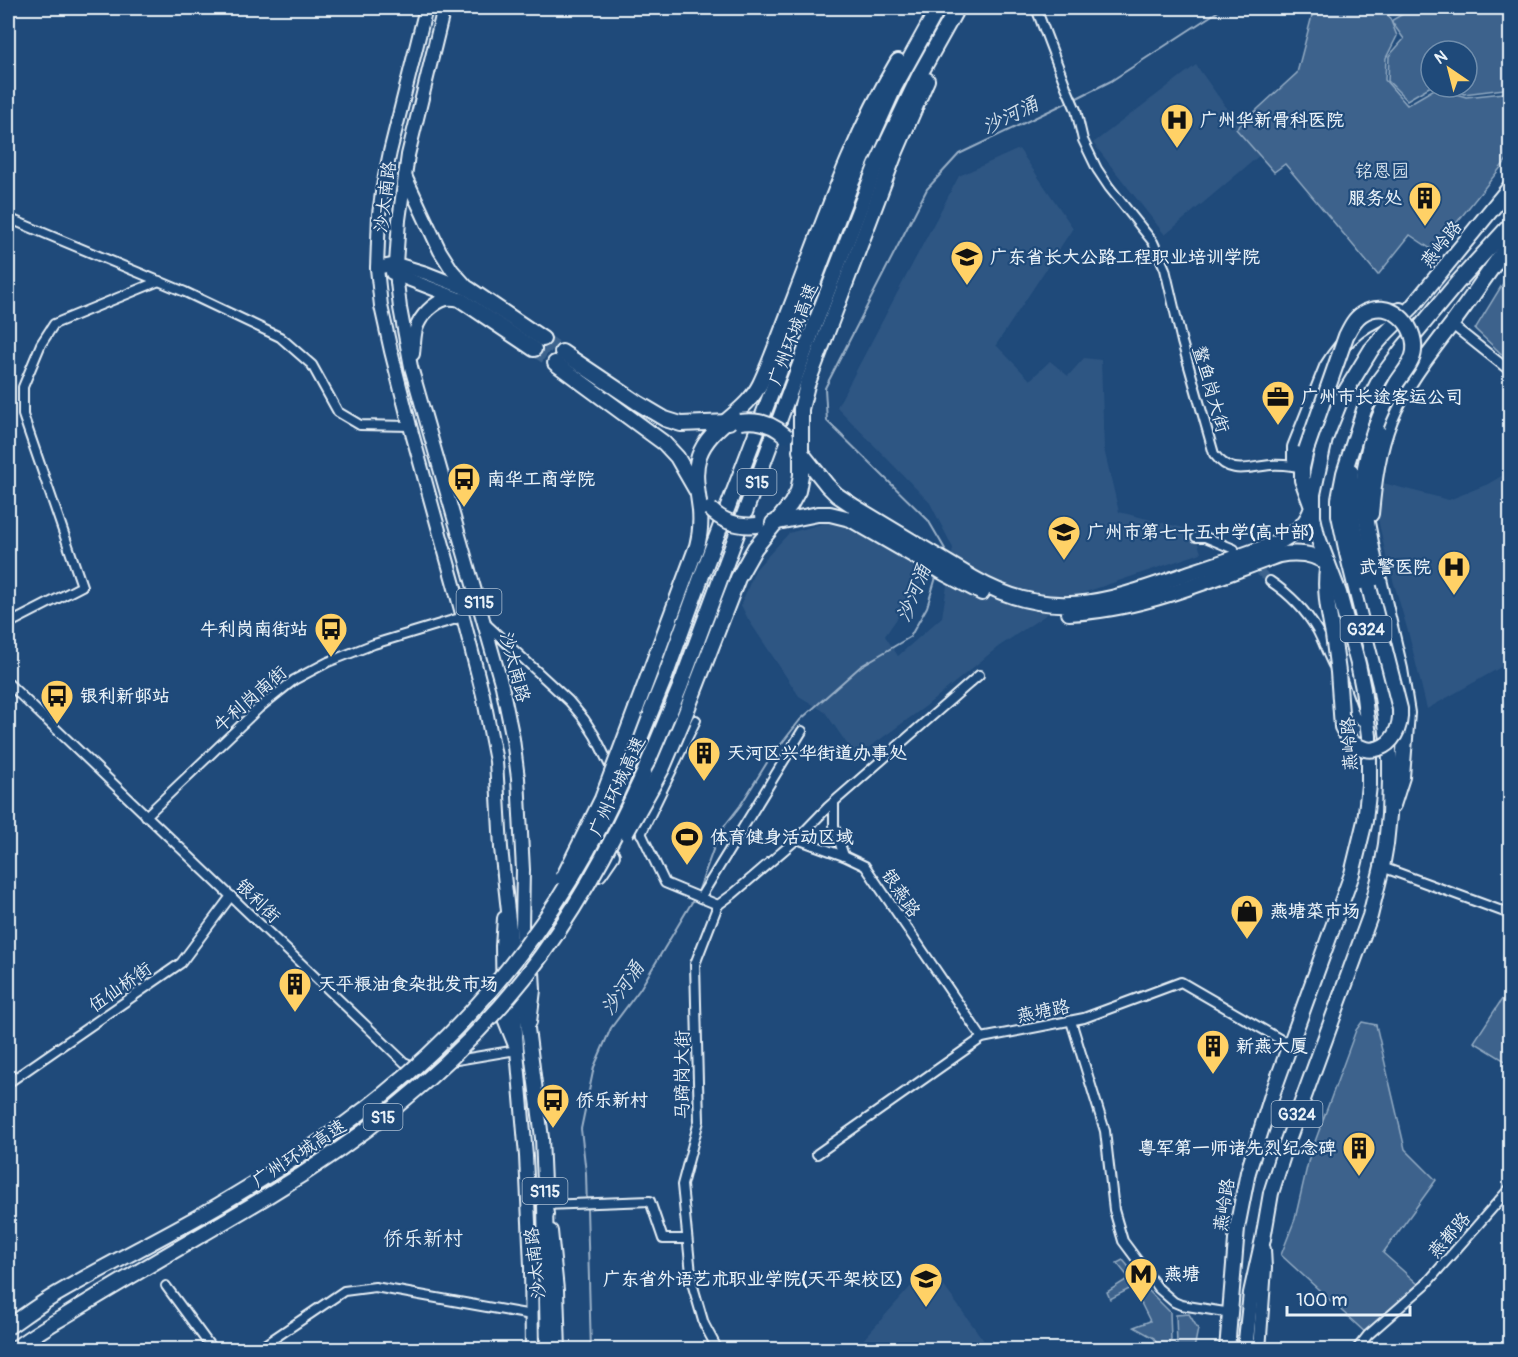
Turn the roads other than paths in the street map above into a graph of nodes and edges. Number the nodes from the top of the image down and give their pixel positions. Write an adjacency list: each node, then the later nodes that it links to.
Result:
1 (426, 8): 11 (main road, 沙太南路)
2 (444, 8): 6 (main road, 沙太南路 / S115)
3 (936, 8): 22 (highway); 68 (highway, 广州环城高速 / S15, bridge)
4 (959, 8): 23 (highway); 67 (highway, 广州环城高速 / S15, bridge)
5 (1036, 8): 32 (street, 鳌鱼岗大街)
6 (405, 176): 12 (main road, 沙太南路 / S115); 14 (main road)
7 (1510, 187): 15 (highway, 燕岭路 / G324)
8 (8, 218): 13 (street)
9 (1510, 225): 29 (highway, 燕岭路 / G324)
10 (1510, 242): 18 (highway)
11 (377, 268): 12 (main road); 17 (main road, 沙太南路)
12 (396, 269): 14 (main road); 16 (main road, 沙太南路 / S115)
13 (159, 281): 26 (street); 50 (street)
14 (465, 295): 19 (highway); 20 (main road)
15 (1412, 307): 32 (highway); 37 (highway, 燕岭路 / G324)
16 (402, 316): 17 (main road); 20 (main road, 沙太南路 / S115)
17 (385, 320): 26 (main road, 沙太南路)
18 (1451, 324): 21 (street); 42 (highway)
19 (538, 344)
20 (411, 367): 49 (main road, 沙太南路 / S115)
21 (1510, 371)
22 (739, 416): 24 (highway); 25 (highway); 27 (highway, bridge); 28 (highway)
23 (801, 422): 30 (highway); 35 (highway)
24 (700, 423): 25 (highway); 31 (highway)
25 (724, 423): 28 (highway)
26 (410, 426): 48 (main road, 沙太南路)
27 (786, 436): 30 (highway); 34 (highway)
28 (707, 442): 33 (highway)
29 (1353, 445): 45 (highway, bridge); 57 (highway, 燕岭路 / G324)
30 (802, 453): 34 (highway); 35 (highway)
31 (677, 457): 36 (highway); 38 (highway)
32 (1302, 468): 37 (highway); 42 (highway, bridge)
33 (696, 475): 36 (highway); 38 (highway)
34 (801, 475): 40 (highway)
35 (827, 485): 47 (highway)
36 (696, 490): 38 (highway)
37 (1312, 507): 45 (highway, 燕岭路 / G324); 47 (highway)
38 (704, 508): 40 (highway, bridge); 68 (highway, bridge)
39 (819, 514): 40 (highway); 43 (highway); 47 (highway)
40 (781, 517): 43 (highway)
41 (1196, 537): 44 (street)
42 (1371, 540): 57 (highway)
43 (754, 548): 67 (highway, bridge)
44 (1234, 549)
45 (1328, 565): 47 (highway); 54 (highway, 燕岭路 / G324)
46 (1270, 581): 54 (street)
47 (1183, 582)
48 (463, 617): 58 (street, 牛利岗南街); 72 (main road, 沙太南路 / S115)
49 (484, 622): 59 (street); 76 (main road, 沙太南路 / S115)
50 (8, 624)
51 (979, 675): 56 (street)
52 (8, 683): 58 (street, 银利街)
53 (696, 720): 59 (street)
54 (1368, 724): 71 (highway, 燕岭路 / G324)
55 (802, 731): 64 (street)
56 (834, 802): 60 (street); 61 (street)
57 (1389, 815): 62 (highway, 燕岭路 / G324)
58 (147, 816): 63 (street, 银利街)
59 (641, 834): 64 (street)
60 (797, 839): 61 (street, 银燕路); 65 (street)
61 (844, 856): 70 (street, 银燕路)
62 (1382, 867): 66 (street); 78 (highway, 燕岭路 / G324)
63 (231, 896): 72 (street, 银利街); 73 (street, 伍仙桥街)
64 (700, 898): 65 (street)
65 (718, 905): 77 (street, 马蹄岗大街)
66 (1510, 914)
67 (544, 951): 83 (highway, 广州环城高速 / S15, bridge)
68 (512, 965): 82 (highway, 广州环城高速 / S15, bridge)
69 (1071, 1021): 70 (street, 燕塘路); 71 (street, 燕塘路); 80 (street)
70 (982, 1038): 74 (street, 燕塘路)
71 (1290, 1045): 80 (highway, 燕岭路 / G324)
72 (517, 1050): 86 (main road, 沙太南路 / S115)
73 (8, 1083)
74 (817, 1154)
75 (1510, 1188): 93 (street, 燕都路)
76 (545, 1205): 77 (street); 87 (highway); 88 (main road, 沙太南路 / S115)
77 (687, 1239): 89 (street, 马蹄岗大街)
78 (1263, 1239): 91 (highway); 92 (main road, 燕岭路 / G324)
79 (166, 1286): 84 (street)
80 (1231, 1313): 90 (highway, 燕岭路 / G324)
81 (526, 1314): 85 (street)
82 (8, 1327)
83 (13, 1350)
84 (213, 1350)
85 (257, 1350)
86 (532, 1350)
87 (548, 1350)
88 (559, 1350)
89 (718, 1350)
90 (1227, 1350)
91 (1245, 1350)
92 (1259, 1350)
93 (1356, 1350)

